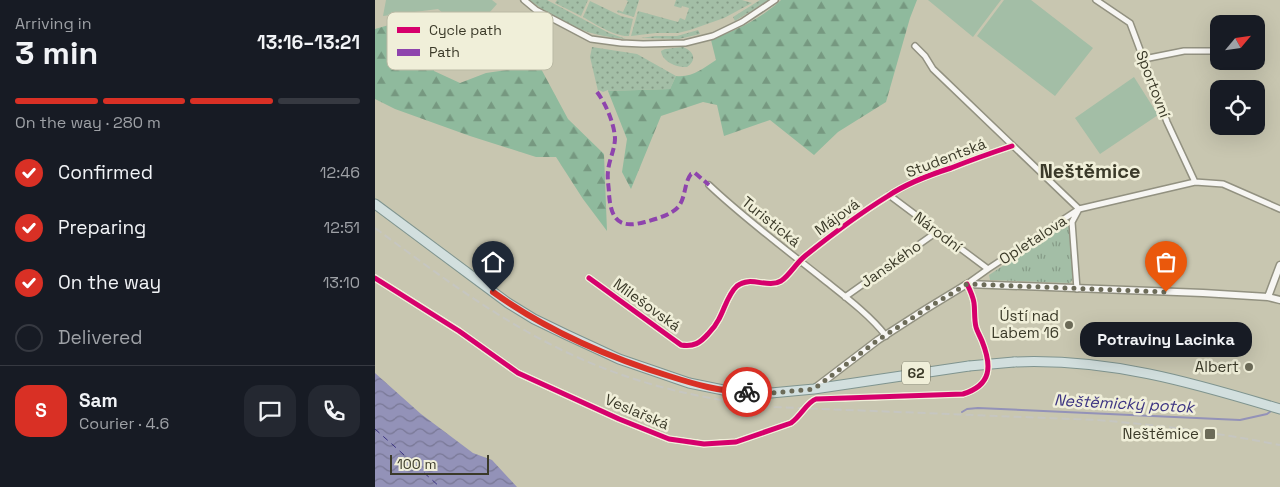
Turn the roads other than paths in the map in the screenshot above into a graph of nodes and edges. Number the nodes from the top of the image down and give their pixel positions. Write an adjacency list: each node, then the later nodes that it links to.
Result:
1 (524, 0): 4 (street)
2 (775, 0): 5 (street)
3 (1096, 0): 8 (street, Sportovní)
4 (540, 12)
5 (553, 19)
6 (915, 46): 9 (street, Studentská)
7 (1210, 51): 8 (street)
8 (1144, 59): 10 (street, Sportovní)
9 (1012, 146): 12 (street, Studentská); 14 (street, Studentská)
10 (1195, 182): 14 (street, Opletalova); 15 (street, Opletalova)
11 (709, 185): 17 (street, Turistická)
12 (889, 195): 16 (street, Národní); 17 (street, Májová)
13 (375, 204): 28 (main road, 62)
14 (1079, 209): 19 (street, Opletalova); 23 (street)
15 (1280, 209)
16 (938, 231): 19 (street, Národní); 24 (street, Janského)
17 (799, 260): 21 (street, Milešovská); 24 (street, Turistická)
18 (1280, 265): 25 (street)
19 (987, 269): 22 (street, Opletalova)
20 (375, 278): 22 (street, Veslařská)
21 (589, 278)
22 (967, 284): 23 (street); 27 (street, Opletalova)
23 (1077, 289): 25 (street)
24 (845, 297): 27 (street, Turistická)
25 (1268, 297): 26 (street)
26 (1280, 300)
27 (886, 336): 28 (street, Opletalova)
28 (814, 389): 29 (main road, 62, bridge)
29 (1280, 409)

